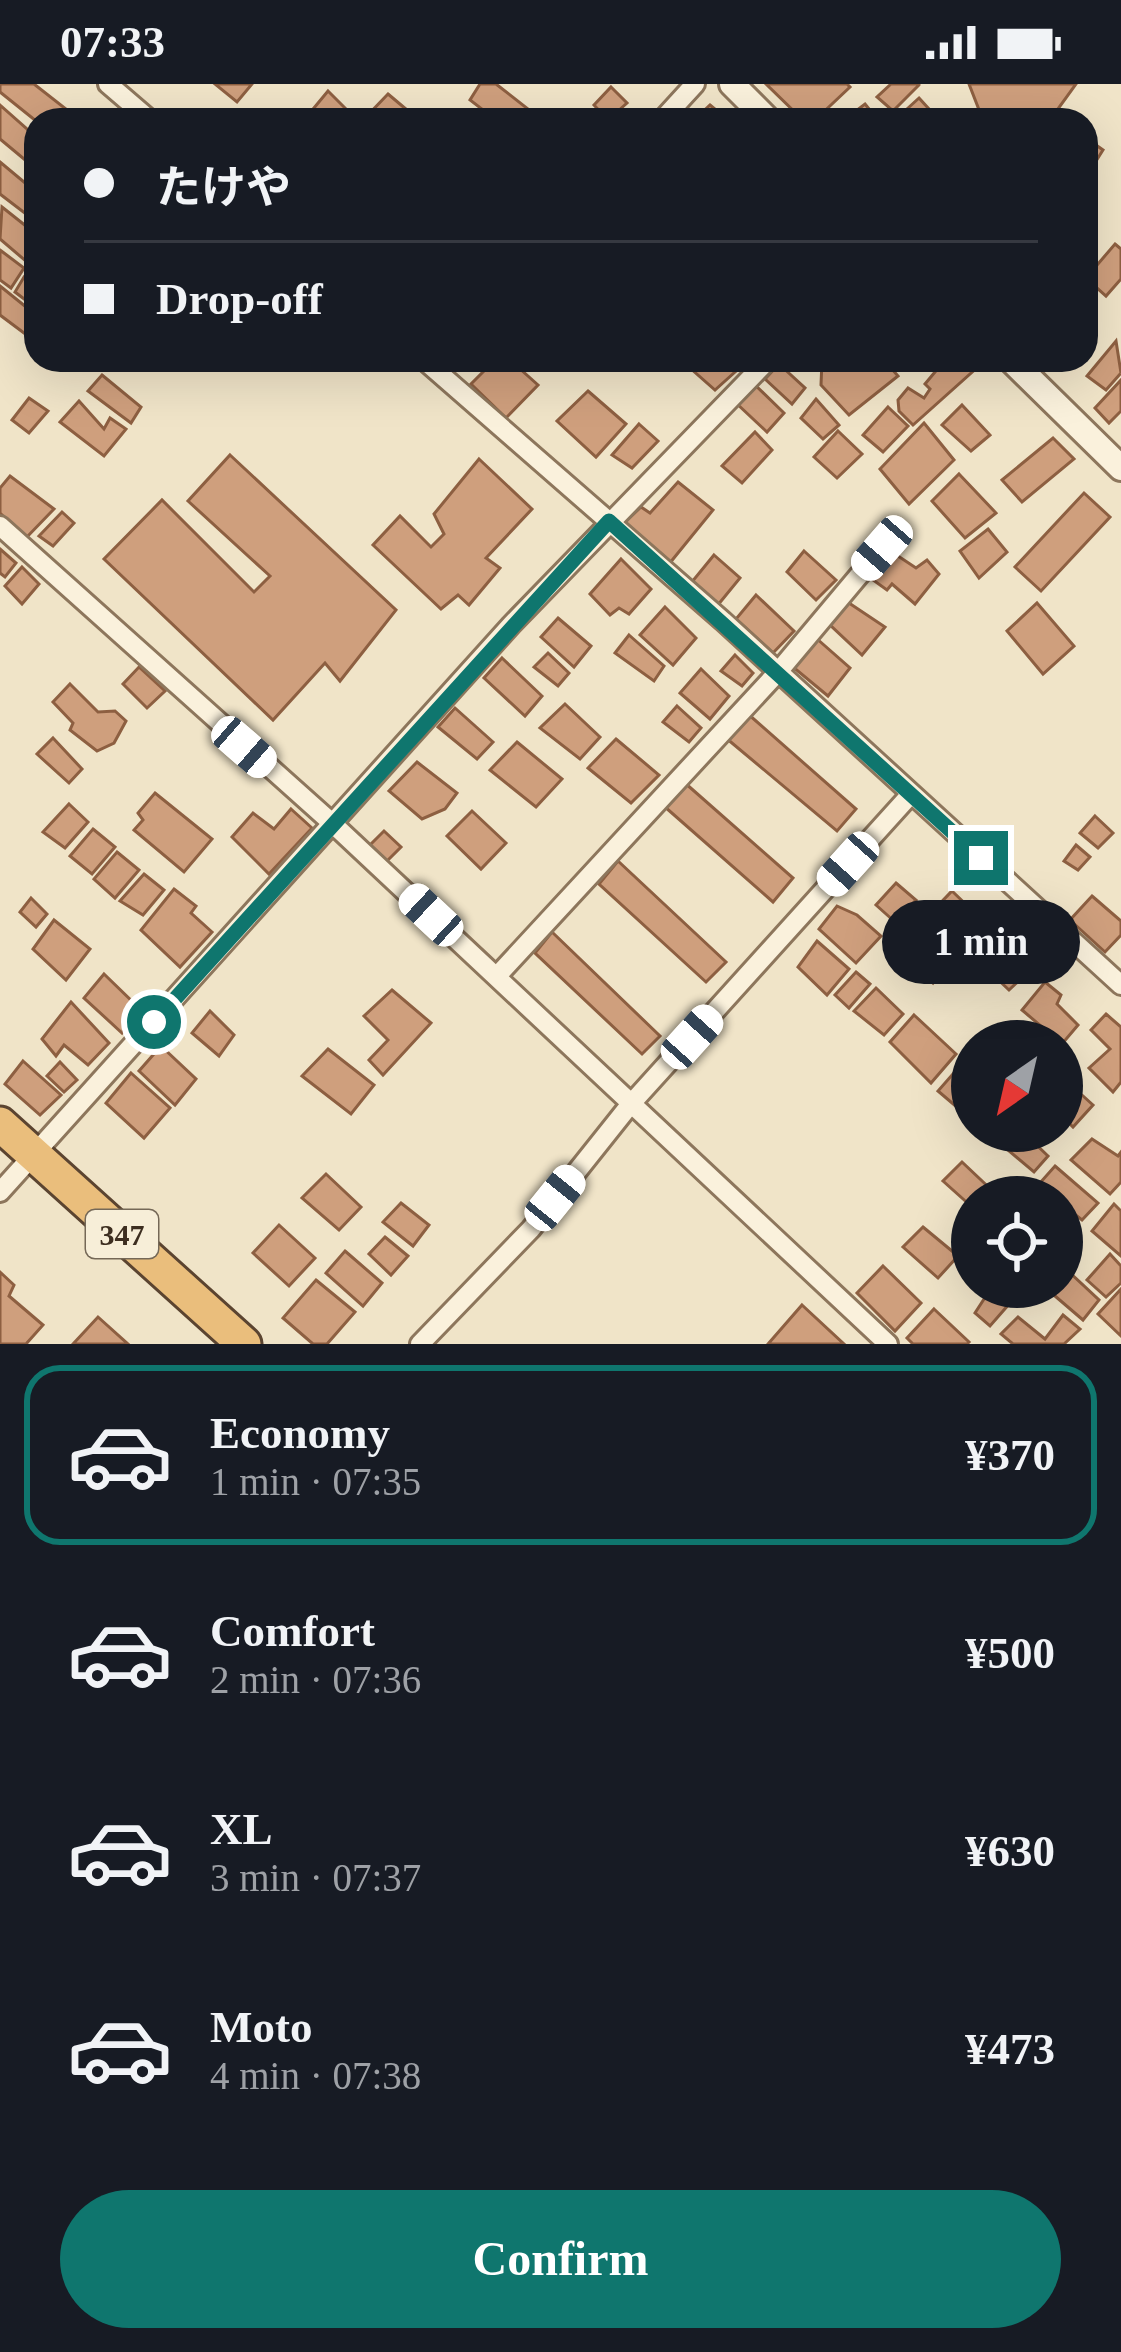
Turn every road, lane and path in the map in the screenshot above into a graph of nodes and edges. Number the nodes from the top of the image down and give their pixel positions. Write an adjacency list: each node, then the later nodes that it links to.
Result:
1 (108, 84): 4 (street)
2 (695, 84): 5 (street)
3 (731, 84): 6 (street)
4 (136, 108)
5 (673, 108)
6 (756, 108)
7 (443, 372): 11 (street)
8 (756, 372): 11 (street)
9 (1023, 372): 10 (street)
10 (1121, 468)
11 (609, 521): 14 (street); 16 (street)
12 (0, 526): 16 (street)
13 (882, 548): 14 (street)
14 (778, 672): 15 (street); 17 (street)
15 (911, 794): 18 (street); 19 (street)
16 (332, 823): 17 (street); 21 (street)
17 (497, 976): 19 (street)
18 (1121, 985)
19 (629, 1106): 24 (street); 25 (street)
20 (0, 1124): 21 (highway, 347)
21 (35, 1155): 22 (street); 23 (highway, 347)
22 (0, 1192)
23 (244, 1344)
24 (420, 1344)
25 (888, 1344)

